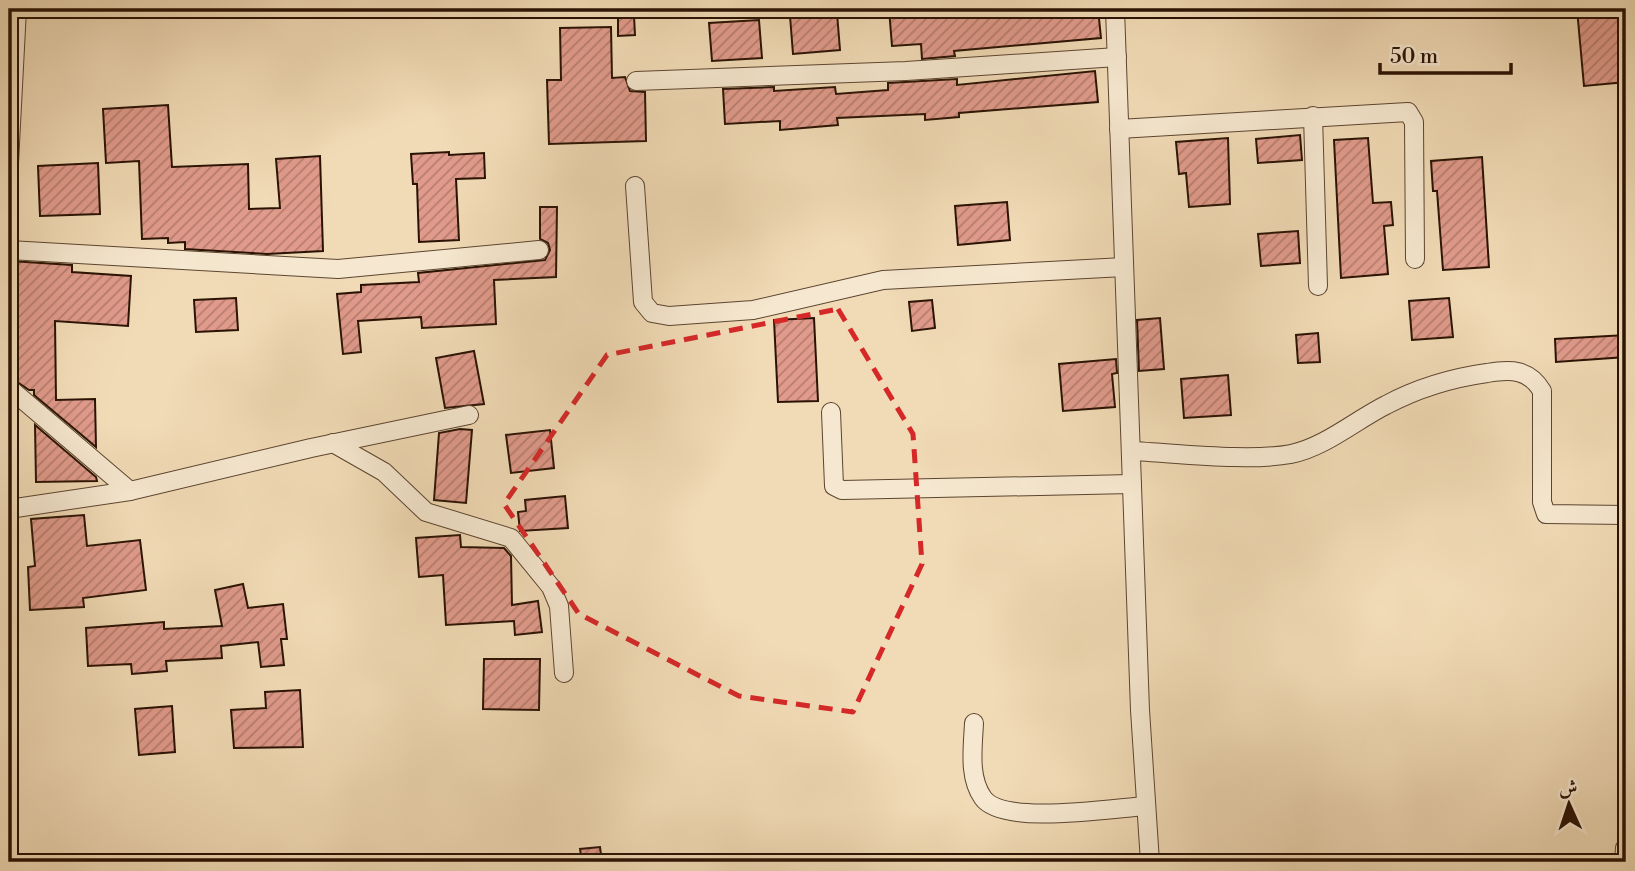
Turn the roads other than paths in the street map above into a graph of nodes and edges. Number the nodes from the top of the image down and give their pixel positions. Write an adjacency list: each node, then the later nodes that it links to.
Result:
1 (17, 9): 7 (street)
2 (1115, 9): 3 (street)
3 (1116, 57): 4 (street); 6 (street)
4 (636, 81)
5 (1313, 116): 6 (street); 11 (street); 13 (street)
6 (1119, 129): 12 (street)
7 (9, 163)
8 (635, 186): 12 (street)
9 (9, 250): 10 (street)
10 (539, 250)
11 (1415, 260)
12 (1124, 267): 18 (street)
13 (1318, 286)
14 (9, 388): 20 (street)
15 (831, 412): 19 (street)
16 (469, 415): 17 (street)
17 (333, 443): 20 (street); 23 (street)
18 (1131, 451): 19 (street); 22 (street)
19 (1132, 484): 25 (street)
20 (130, 491): 21 (street)
21 (9, 509)
22 (1626, 515)
23 (564, 673)
24 (974, 723): 25 (street)
25 (1146, 806): 26 (street)
26 (1150, 862)

